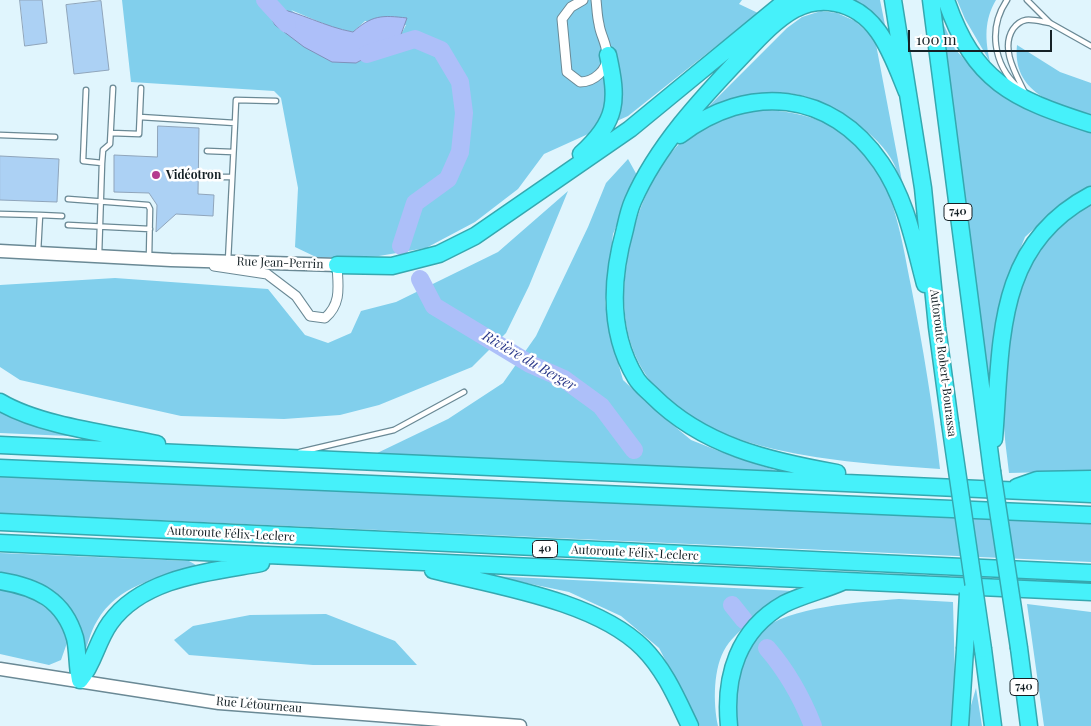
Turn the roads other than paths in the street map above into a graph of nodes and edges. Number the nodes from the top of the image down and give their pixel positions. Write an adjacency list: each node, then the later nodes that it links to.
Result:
1 (584, 0): 11 (street)
2 (596, 0): 11 (street)
3 (788, 0): 34 (highway)
4 (893, 0): 15 (highway, Autoroute Robert-Bourassa / 740)
5 (931, 0): 51 (highway, 740)
6 (946, 0): 18 (highway)
7 (1007, 0): 16 (lane)
8 (1027, 0): 9 (lane)
9 (1050, 23): 10 (lane); 16 (lane)
10 (1091, 46)
11 (608, 56): 34 (highway)
12 (113, 88): 22 (lane)
13 (141, 88): 19 (lane)
14 (86, 90): 28 (lane)
15 (907, 92): 25 (highway); 48 (highway, Autoroute Robert-Bourassa / 740)
16 (1025, 94): 18 (lane)
17 (276, 101): 20 (lane)
18 (1047, 109): 21 (highway)
19 (140, 117): 20 (lane); 22 (lane)
20 (235, 123): 27 (lane)
21 (1091, 124)
22 (111, 133): 28 (lane)
23 (0, 135): 24 (lane)
24 (55, 138)
25 (667, 146): 48 (highway); 57 (highway)
26 (207, 151): 27 (lane)
27 (233, 152): 30 (lane)
28 (102, 163): 33 (lane)
29 (206, 177): 30 (lane)
30 (232, 177): 46 (lane)
31 (1091, 195): 51 (highway)
32 (68, 200): 33 (lane)
33 (101, 201): 39 (lane); 40 (lane)
34 (524, 202): 47 (highway)
35 (0, 214): 36 (lane)
36 (40, 215): 37 (lane); 42 (lane)
37 (62, 216)
38 (68, 225): 39 (lane)
39 (100, 226): 40 (lane); 43 (lane)
40 (150, 229): 44 (lane)
41 (0, 251): 42 (street, Rue Jean-Perrin)
42 (38, 253): 43 (street, Rue Jean-Perrin)
43 (98, 256): 44 (street, Rue Jean-Perrin)
44 (149, 259): 45 (street, Rue Jean-Perrin)
45 (172, 260): 46 (street, Rue Jean-Perrin); 47 (street, Rue Jean-Perrin)
46 (228, 262): 47 (street, Rue Jean-Perrin)
47 (337, 265)
48 (937, 327): 63 (highway, Autoroute Robert-Bourassa / 740, bridge)
49 (464, 392): 54 (lane)
50 (0, 402): 53 (highway)
51 (990, 424): 77 (highway, 740, bridge)
52 (0, 445): 53 (highway)
53 (203, 454): 54 (highway)
54 (274, 457): 57 (highway)
55 (0, 468): 60 (highway)
56 (1091, 479): 58 (highway)
57 (906, 486): 58 (highway)
58 (1010, 490): 59 (highway)
59 (1091, 494)
60 (1091, 514)
61 (0, 522): 66 (highway, Autoroute Félix-Leclerc / 40)
62 (0, 543): 64 (highway)
63 (970, 556): 75 (highway, bridge); 76 (highway, Autoroute Robert-Bourassa / 740, bridge)
64 (293, 557): 65 (highway); 71 (highway)
65 (400, 562): 67 (highway); 73 (highway)
66 (1091, 574)
67 (847, 580): 69 (highway); 74 (highway)
68 (0, 581): 71 (highway)
69 (1091, 592)
70 (0, 669): 71 (street, Rue Létourneau)
71 (80, 680): 72 (street, Rue Létourneau)
72 (520, 726)
73 (690, 726)
74 (729, 726)
75 (960, 726)
76 (993, 726)
77 (1031, 726)

